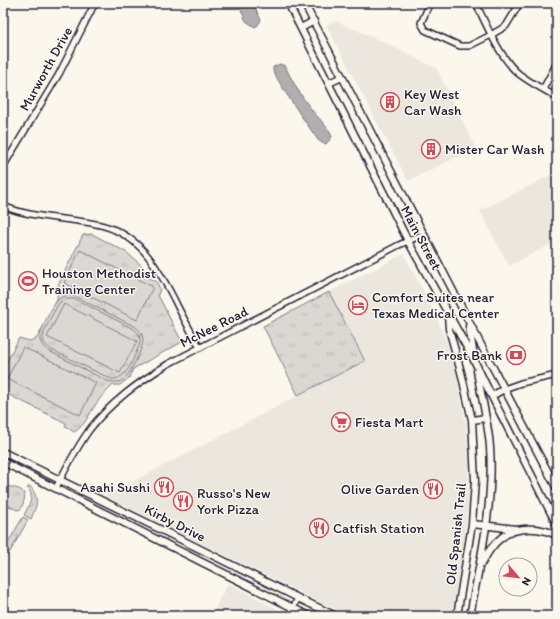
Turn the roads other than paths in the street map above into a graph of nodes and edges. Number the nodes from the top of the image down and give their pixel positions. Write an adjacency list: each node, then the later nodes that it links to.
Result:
1 (96, 3): 15 (street, Murworth Drive)
2 (288, 3): 8 (main road, Main Street)
3 (304, 3): 7 (main road, Main Street)
4 (430, 3): 9 (street)
5 (476, 3): 9 (street)
6 (520, 3): 9 (street)
7 (314, 21): 8 (main road); 11 (main road, Main Street)
8 (301, 28): 12 (main road, Main Street)
9 (491, 35): 13 (street)
10 (557, 63): 13 (street)
11 (342, 77): 12 (main road); 17 (main road, Main Street)
12 (329, 83): 18 (main road, Main Street)
13 (544, 90): 14 (street)
14 (557, 96)
15 (3, 167)
16 (3, 206): 21 (street)
17 (424, 234): 18 (street, McNee Road); 20 (main road, Main Street)
18 (408, 241): 19 (main road, Main Street); 21 (street, McNee Road)
19 (448, 313): 22 (main road, Main Street); 27 (main road, Old Spanish Trail)
20 (467, 318): 22 (main road, Old Spanish Trail); 24 (main road, Main Street)
21 (200, 348): 30 (street, McNee Road)
22 (475, 362): 25 (main road, Main Street); 26 (main road, Old Spanish Trail)
23 (557, 375): 24 (street)
24 (504, 389): 25 (main road); 32 (main road, Main Street)
25 (492, 396): 35 (main road, Main Street)
26 (486, 418): 27 (main road); 34 (main road, Old Spanish Trail)
27 (472, 420): 33 (main road, Old Spanish Trail)
28 (3, 452): 30 (main road, Kirby Drive)
29 (3, 462): 31 (main road, Kirby Drive)
30 (60, 480): 31 (street, McNee Road); 38 (main road, Kirby Drive)
31 (56, 488): 40 (main road, Kirby Drive)
32 (557, 488)
33 (472, 524): 34 (main road); 46 (main road, Old Spanish Trail)
34 (486, 525): 36 (main road); 39 (main road, Old Spanish Trail)
35 (557, 525)
36 (521, 530): 37 (main road); 39 (main road)
37 (557, 536)
38 (227, 563): 40 (main road); 41 (main road, Kirby Drive)
39 (479, 570): 47 (main road, Old Spanish Trail)
40 (223, 572): 42 (main road, Kirby Drive)
41 (298, 598): 42 (street); 45 (main road, Kirby Drive)
42 (293, 608): 43 (street); 44 (main road, Kirby Drive)
43 (289, 616)
44 (309, 616)
45 (336, 616)
46 (457, 616)
47 (470, 616)

